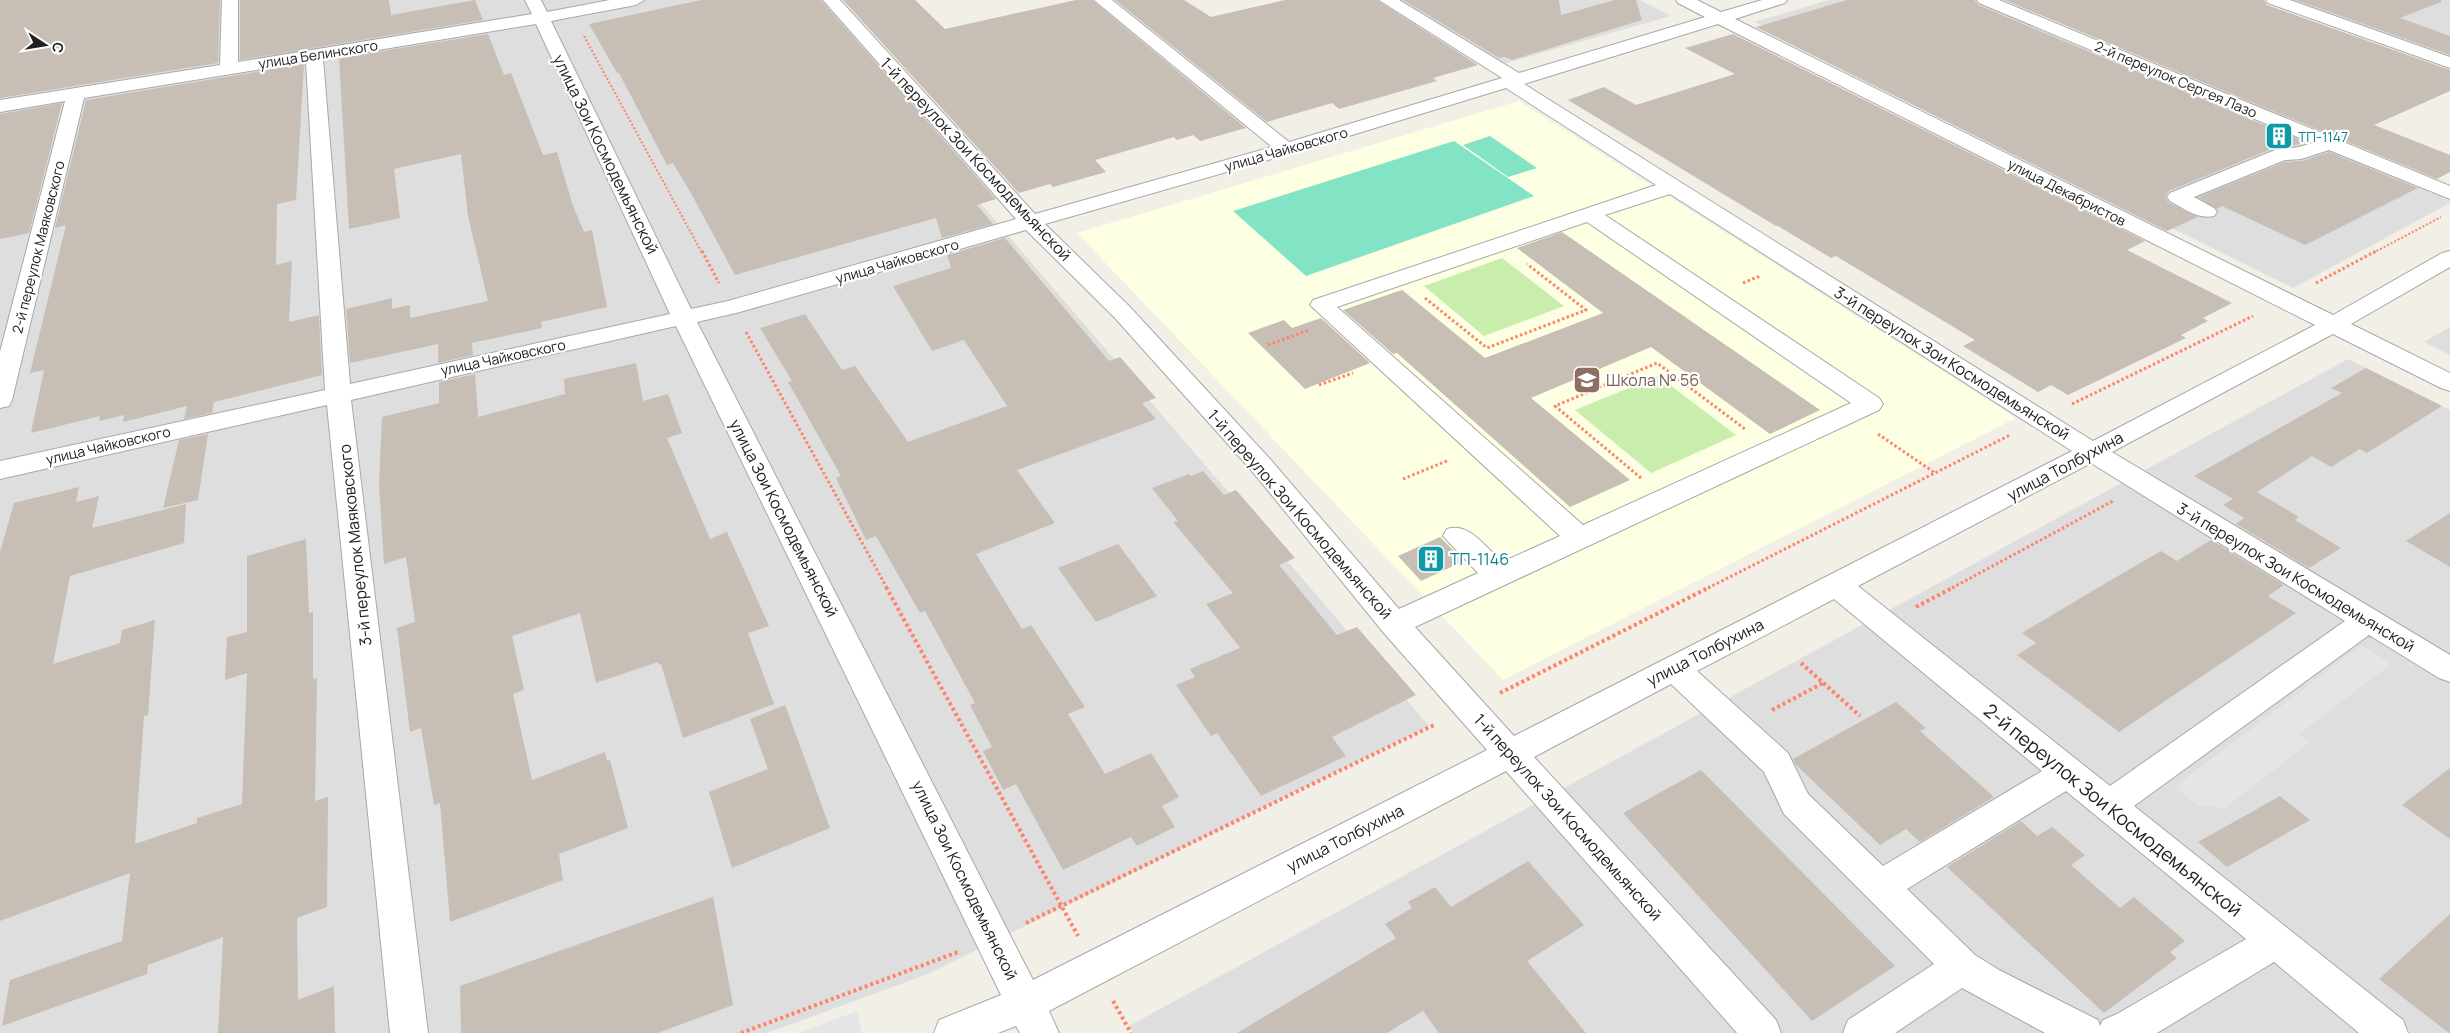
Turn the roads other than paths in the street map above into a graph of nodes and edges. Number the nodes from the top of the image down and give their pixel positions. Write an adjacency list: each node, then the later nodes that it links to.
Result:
1 (230, 0): 14 (street)
2 (636, 0): 10 (street, улица Белинского)
3 (831, 0): 24 (street, 1-й переулок Зои Космодемьянской)
4 (1102, 0): 19 (street)
5 (1387, 0): 15 (street, 3-й переулок Зои Космодемьянской)
6 (1684, 0): 11 (street, улица Декабристов)
7 (1779, 0): 11 (street, улица Чайковского)
8 (1985, 0): 18 (street, 2-й переулок Сергея Лазо)
9 (2274, 0): 13 (street)
10 (537, 9): 12 (street, улица Белинского); 26 (street, улица Зои Космодемьянской)
11 (1720, 18): 15 (street, улица Чайковского); 27 (street, улица Декабристов)
12 (314, 55): 14 (street, улица Белинского); 29 (street, 3-й переулок Маяковского)
13 (2450, 63)
14 (229, 68): 16 (street, улица Белинского)
15 (1513, 81): 19 (street, улица Чайковского); 20 (street, 3-й переулок Зои Космодемьянской)
16 (76, 94): 17 (street, улица Белинского); 30 (street, 2-й переулок Маяковского)
17 (0, 106)
18 (2329, 143): 21 (street, 2-й переулок Сергея Лазо); 22 (street)
19 (1286, 149): 24 (street, улица Чайковского)
20 (1672, 186): 23 (street); 31 (street, 3-й переулок Зои Космодемьянской)
21 (2450, 193)
22 (2208, 212)
23 (1588, 214): 34 (street); 34 (street)
24 (1030, 223): 26 (street, улица Чайковского); 38 (street, 1-й переулок Зои Космодемьянской)
25 (2445, 266): 27 (street, улица Толбухина)
26 (684, 318): 29 (street, улица Чайковского); 47 (street, улица Зои Космодемьянской)
27 (2332, 324): 28 (street, улица Декабристов); 31 (street, улица Толбухина)
28 (2450, 383)
29 (338, 393): 32 (street, улица Чайковского); 48 (street, 3-й переулок Маяковского)
30 (0, 400)
31 (2092, 452): 36 (street, улица Толбухина); 37 (street, 3-й переулок Зои Космодемьянской)
32 (0, 470)
33 (1457, 536): 35 (street)
34 (1580, 538): 35 (street)
35 (1498, 576): 38 (street)
36 (1837, 585): 39 (street, улица Толбухина); 42 (street, 2-й переулок Зои Космодемьянской)
37 (2368, 620): 40 (street, 3-й переулок Зои Космодемьянской); 43 (street)
38 (1394, 624): 41 (street, 1-й переулок Зои Космодемьянской)
39 (1674, 668): 41 (street, улица Толбухина); 44 (street)
40 (2450, 670)
41 (1510, 752): 47 (street, улица Толбухина); 51 (street, 1-й переулок Зои Космодемьянской)
42 (2067, 773): 43 (street, 2-й переулок Зои Космодемьянской); 44 (street)
43 (2108, 806): 45 (street, 2-й переулок Зои Космодемьянской)
44 (1880, 887): 46 (street)
45 (2275, 942): 54 (street); 55 (street, 2-й переулок Зои Космодемьянской)
46 (1962, 967): 52 (street); 53 (street)
47 (1026, 1003): 49 (street, улица Толбухина); 50 (street, улица Зои Космодемьянской)
48 (409, 1033)
49 (953, 1033)
50 (1040, 1033)
51 (1762, 1033)
52 (1862, 1033)
53 (2084, 1033)
54 (2117, 1033)
55 (2389, 1033)

